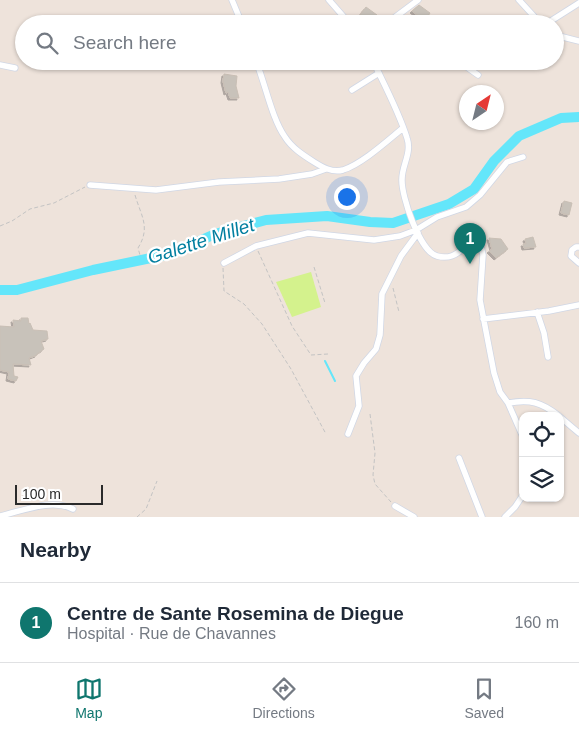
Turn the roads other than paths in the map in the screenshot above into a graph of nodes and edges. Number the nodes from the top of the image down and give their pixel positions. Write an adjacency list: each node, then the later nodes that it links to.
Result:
1 (232, 0): 6 (street)
2 (329, 0): 7 (street)
3 (418, 0): 8 (street)
4 (519, 0): 9 (street)
5 (579, 3): 10 (street)
6 (238, 15)
7 (342, 15)
8 (400, 15)
9 (533, 15)
10 (560, 15)
11 (564, 37): 12 (street)
12 (579, 41)
13 (0, 65): 14 (street)
14 (15, 68)
15 (259, 70): 23 (street)
16 (378, 70): 18 (street)
17 (473, 70): 19 (street)
18 (379, 73): 20 (street); 21 (street)
19 (478, 75)
20 (352, 90)
21 (403, 128): 23 (street); 25 (street)
22 (523, 157): 25 (street)
23 (326, 170): 24 (street)
24 (90, 185)
25 (416, 229): 27 (street); 31 (street); 38 (street)
26 (579, 247): 28 (street)
27 (224, 263)
28 (579, 263)
29 (579, 304): 30 (street)
30 (537, 312): 31 (street); 32 (street)
31 (483, 318): 33 (street)
32 (548, 357)
33 (508, 402): 34 (street); 36 (street)
34 (553, 412)
35 (564, 420): 37 (street)
36 (519, 428)
37 (579, 433)
38 (348, 434)
39 (459, 458): 45 (street)
40 (519, 500): 46 (street)
41 (395, 506): 44 (street)
42 (73, 509): 43 (street)
43 (0, 516)
44 (414, 517)
45 (482, 517)
46 (504, 517)

